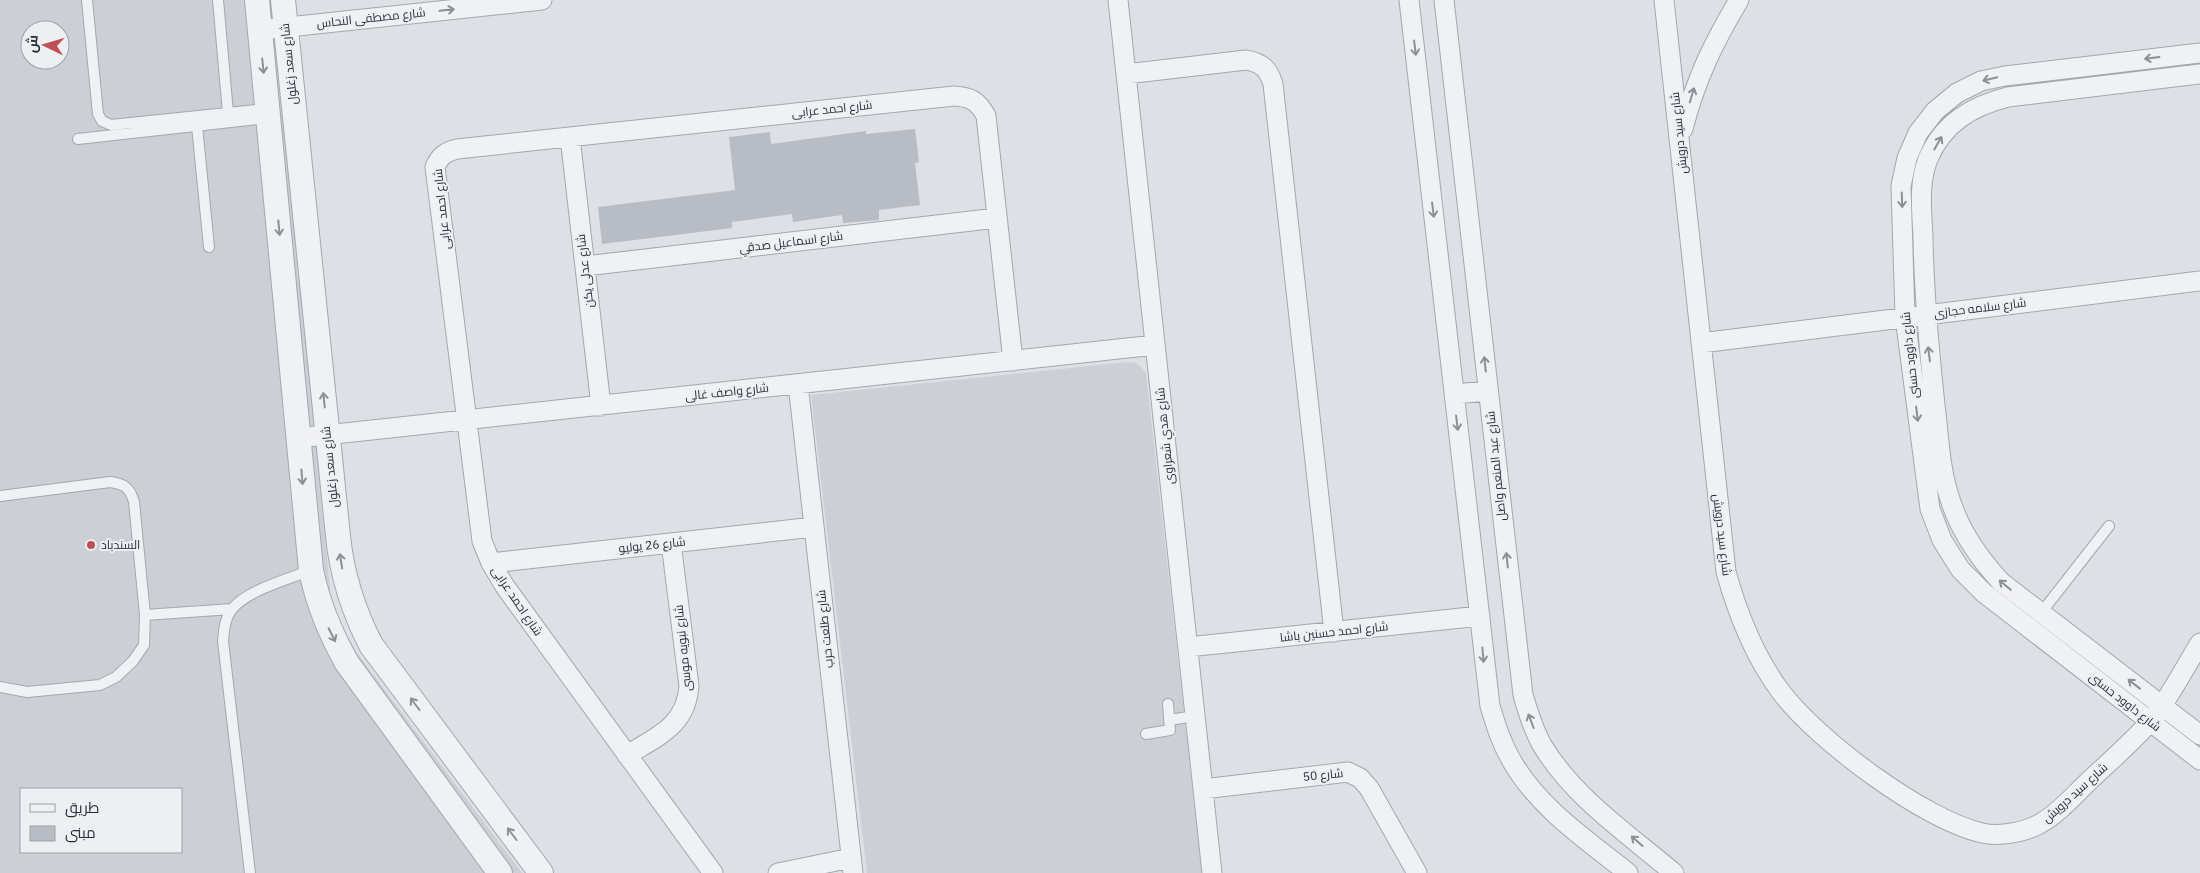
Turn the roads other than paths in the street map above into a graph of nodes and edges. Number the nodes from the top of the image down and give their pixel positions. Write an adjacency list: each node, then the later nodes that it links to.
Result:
1 (87, 0): 16 (lane)
2 (218, 0): 16 (lane)
3 (257, 0): 12 (street, شارع سعد زغلول)
4 (283, 0): 11 (street, شارع سعد زغلول)
5 (542, 0): 11 (street, شارع مصطفى النحاس, one-way to 5)
6 (1118, 0): 14 (street, شارع هدي شعراوى)
7 (1409, 0): 33 (street, one-way to 33)
8 (1444, 0): 32 (street, شارع عبد المنعم واصل, one-way to 8)
9 (1664, 0): 21 (street, شارع سيد درويش)
10 (1739, 0): 21 (street, one-way to 10)
11 (285, 28): 12 (street, شارع مصطفى النحاس); 36 (street, شارع سعد زغلول, one-way to 11)
12 (260, 30): 17 (street, شارع سعد زغلول, one-way to 17)
13 (2200, 53): 27 (street, شارع داوود حسنى, one-way to 27)
14 (1126, 74): 29 (street, شارع هدي شعراوى); 48 (street)
15 (2200, 74): 26 (street, شارع داوود حسنى, one-way to 15)
16 (228, 113): 17 (lane)
17 (268, 114): 18 (lane); 37 (street, شارع سعد زغلول, one-way to 37)
18 (197, 126): 20 (lane); 23 (lane)
19 (570, 137): 22 (street, شارع احمد عرابى); 24 (street, شارع عدلى يكن); 35 (street, شارع احمد عرابى)
20 (78, 139)
21 (1680, 142): 28 (street, شارع سيد درويش)
22 (997, 218): 24 (street, شارع اسماعيل صدقي); 30 (street, شارع احمد عرابى)
23 (209, 247)
24 (584, 266): 34 (street, شارع عدلى يكن)
25 (2200, 281): 26 (street, شارع سلامه حجازى)
26 (1925, 315): 27 (street, شارع سلامه حجازى); 45 (street, شارع داوود حسنى, one-way to 26)
27 (1905, 317): 28 (street, شارع سلامه حجازى); 56 (street, شارع داوود حسنى, one-way to 56)
28 (1701, 343): 56 (street, شارع سيد درويش)
29 (1155, 346): 30 (street, شارع واصف غالى); 50 (street, شارع هدي شعراوى)
30 (1013, 361): 31 (street, شارع واصف غالى)
31 (798, 384): 34 (street, شارع واصف غالى); 40 (street, شارع طلعت حرب)
32 (1488, 391): 33 (street); 71 (street, شارع عبد المنعم واصل, one-way to 32)
33 (1454, 394): 47 (street, one-way to 47)
34 (601, 406): 35 (street, شارع واصف غالى)
35 (466, 420): 36 (street, شارع واصف غالى); 42 (street, شارع احمد عرابى)
36 (327, 435): 37 (street, شارع واصف غالى); 65 (street, شارع سعد زغلول, one-way to 36)
37 (298, 438): 43 (street, شارع سعد زغلول, one-way to 43)
38 (0, 496): 46 (lane)
39 (2109, 526): 45 (lane)
40 (814, 527): 41 (street, شارع 26 يوليو); 62 (street, شارع طلعت حرب)
41 (670, 543): 42 (street, شارع 26 يوليو); 59 (street, شارع نبويه موسى)
42 (491, 563): 59 (street, شارع احمد عرابى)
43 (311, 570): 44 (lane); 64 (street, شارع سعد زغلول, one-way to 64)
44 (232, 609): 46 (lane); 63 (lane)
45 (2041, 613): 53 (street, شارع داوود حسنى, one-way to 45)
46 (144, 615): 51 (lane)
47 (1480, 616): 48 (street, شارع احمد حسنين باشا); 70 (street, one-way to 70)
48 (1334, 632): 50 (street, شارع احمد حسنين باشا)
49 (2200, 643): 53 (street, شارع سيد درويش)
50 (1188, 647): 54 (street, شارع هدي شعراوى)
51 (0, 687)
52 (1168, 704): 55 (lane)
53 (2161, 705): 56 (street, شارع سيد درويش); 58 (street, شارع داوود حسنى)
54 (1195, 716): 55 (lane); 61 (street, شارع هدي شعراوى)
55 (1169, 720): 57 (lane)
56 (2150, 722): 60 (street, شارع داوود حسنى)
57 (1146, 734)
58 (2200, 735)
59 (627, 755): 66 (street, شارع احمد عرابى)
60 (2200, 760)
61 (1203, 789): 68 (street, شارع هدي شعراوى); 69 (street, شارع 50)
62 (852, 865): 67 (street)
63 (250, 873)
64 (500, 873)
65 (541, 873)
66 (713, 873)
67 (778, 873)
68 (1212, 873)
69 (1417, 873)
70 (1628, 873)
71 (1674, 873)

